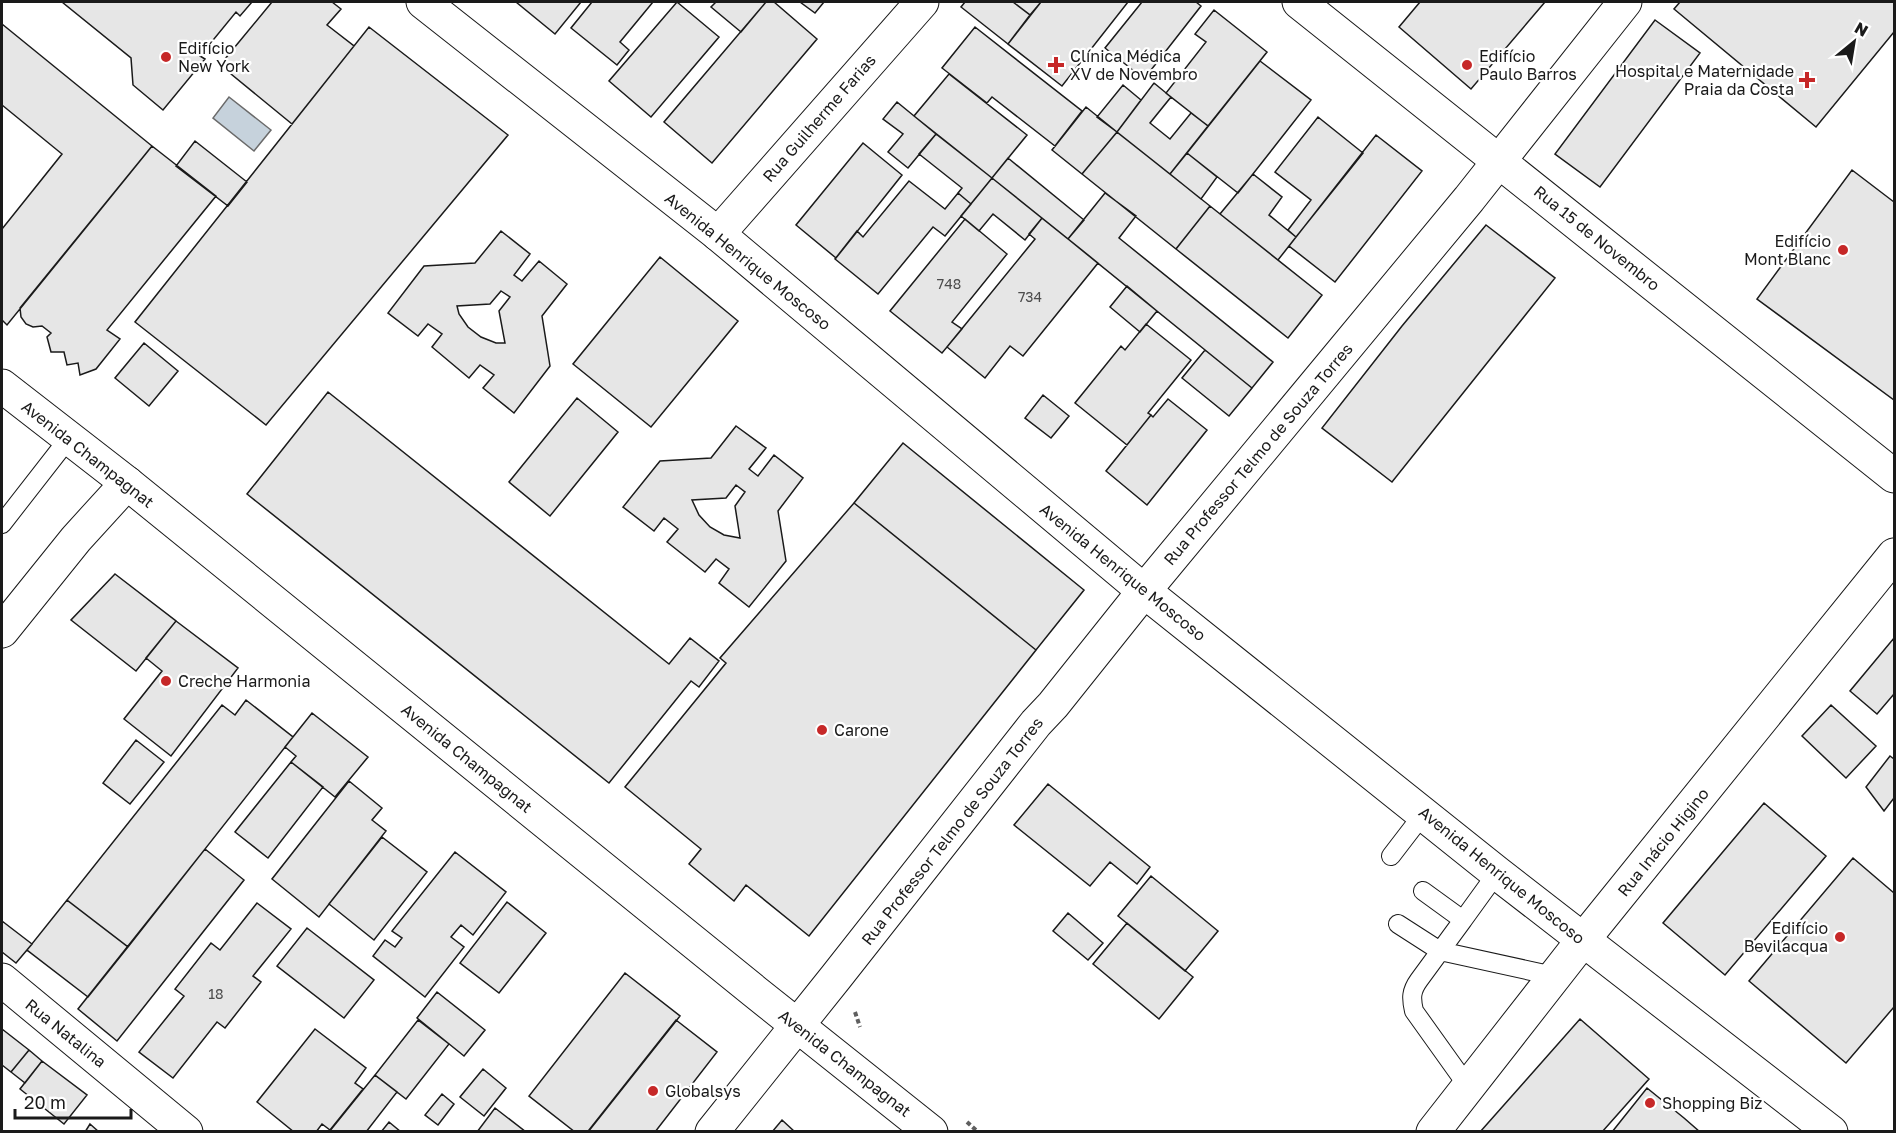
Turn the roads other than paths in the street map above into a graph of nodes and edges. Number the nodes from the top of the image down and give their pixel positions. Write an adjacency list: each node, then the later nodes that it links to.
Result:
1 (423, 2): 6 (street, Avenida Henrique Moscoso)
2 (922, 2): 6 (street, Rua Guilherme Farias)
3 (1299, 2): 5 (street, Rua 15 de Novembro)
4 (1625, 2): 5 (street, Rua Professor Telmo de Souza Torres)
5 (1500, 160): 9 (street, Rua 15 de Novembro); 13 (street, Rua Professor Telmo de Souza Torres)
6 (718, 234): 13 (street, Avenida Henrique Moscoso)
7 (2, 386): 8 (street, Avenida Champagnat)
8 (69, 438): 10 (street, Avenida Champagnat); 11 (lane)
9 (1894, 476)
10 (127, 483): 14 (street); 25 (street, Avenida Champagnat)
11 (2, 524)
12 (1894, 555): 21 (street, Rua Inácio Higino)
13 (1144, 591): 15 (street, Avenida Henrique Moscoso); 25 (street, Rua Professor Telmo de Souza Torres)
14 (2, 631)
15 (1424, 813): 16 (lane); 17 (street, Avenida Henrique Moscoso)
16 (1390, 856)
17 (1497, 873): 19 (lane); 21 (street, Avenida Henrique Moscoso)
18 (1423, 891): 19 (lane)
19 (1463, 920): 22 (lane)
20 (1398, 924): 22 (lane)
21 (1583, 940): 23 (street, Rua Inácio Higino); 31 (street, Avenida Henrique Moscoso)
22 (1440, 951): 23 (lane); 26 (lane)
23 (1554, 976): 26 (street, Rua Inácio Higino)
24 (2, 980): 27 (street, Rua Natalina)
25 (797, 1025): 28 (street, Rua Professor Telmo de Souza Torres); 29 (street, Avenida Champagnat)
26 (1469, 1088): 30 (street, Rua Inácio Higino)
27 (186, 1131)
28 (712, 1131)
29 (931, 1131)
30 (1433, 1131)
31 (1831, 1131)

